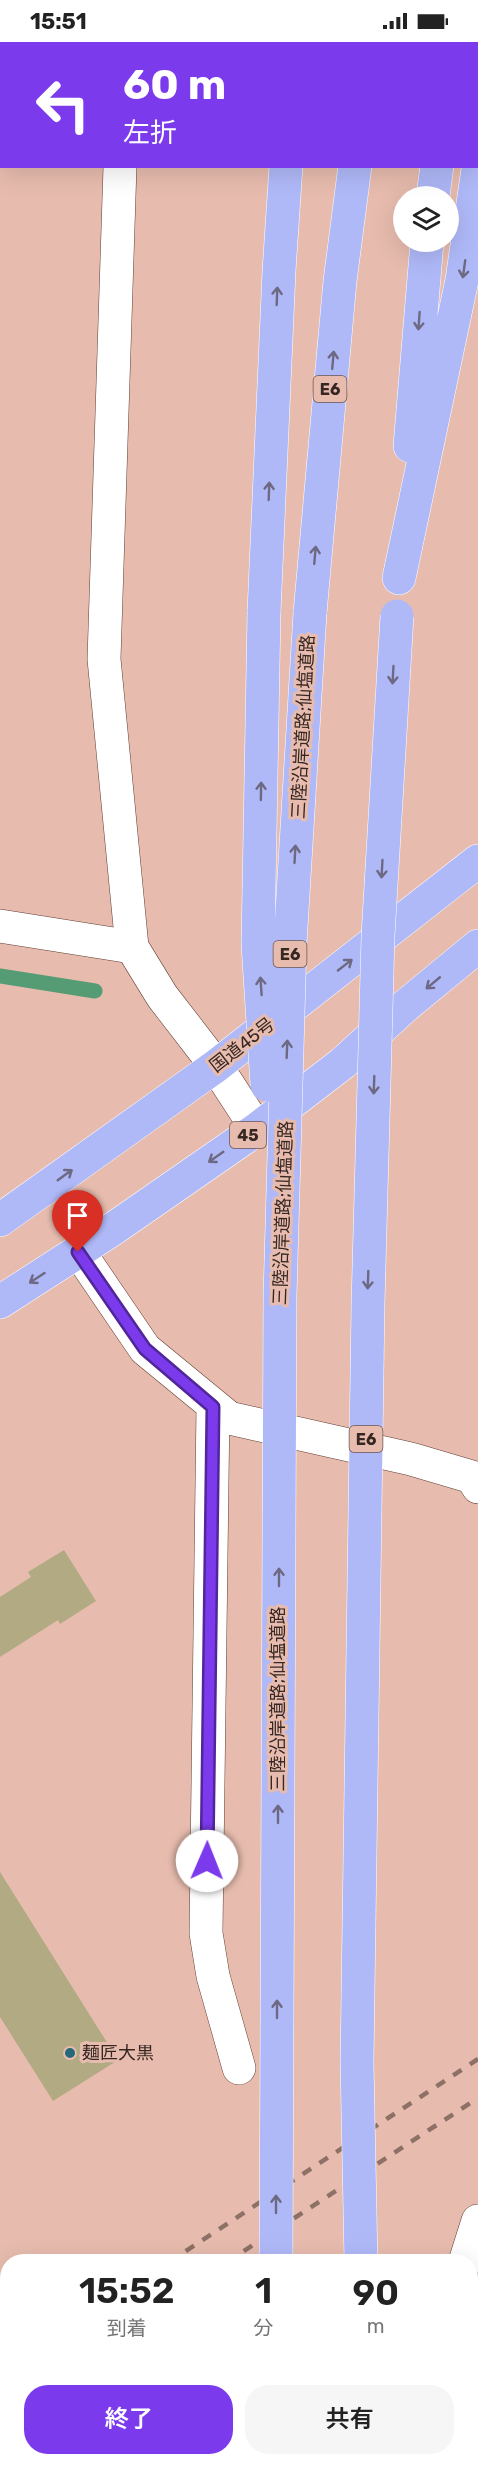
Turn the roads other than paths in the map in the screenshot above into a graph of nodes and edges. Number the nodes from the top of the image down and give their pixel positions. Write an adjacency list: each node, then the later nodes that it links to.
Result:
1 (120, 168): 12 (street)
2 (286, 168): 17 (highway, one-way to 2, bridge)
3 (355, 168): 17 (highway, 三陸沿岸道路;仙塩道路 / E6, one-way to 3, bridge)
4 (437, 168): 6 (highway)
5 (478, 170): 8 (highway, one-way to 8)
6 (434, 186)
7 (427, 252): 8 (highway, E6, one-way to 8)
8 (399, 578): 24 (highway, E6, one-way to 24, bridge)
9 (478, 861): 13 (highway, 国道45号, one-way to 9)
10 (0, 926): 12 (street)
11 (478, 946): 14 (highway, 45, one-way to 14)
12 (132, 947): 13 (street)
13 (216, 1066): 14 (street); 15 (highway, 国道45号, one-way to 13)
14 (257, 1129): 16 (highway, 45, one-way to 16)
15 (0, 1220)
16 (78, 1252): 18 (highway, 45, one-way to 18); 19 (street)
17 (280, 1296): 23 (highway, 三陸沿岸道路;仙塩道路 / E6, one-way to 17, bridge)
18 (0, 1302)
19 (213, 1407): 20 (street); 21 (street)
20 (478, 1487)
21 (239, 2068)
22 (478, 2221): 25 (street)
23 (276, 2254)
24 (361, 2254)
25 (468, 2254)

